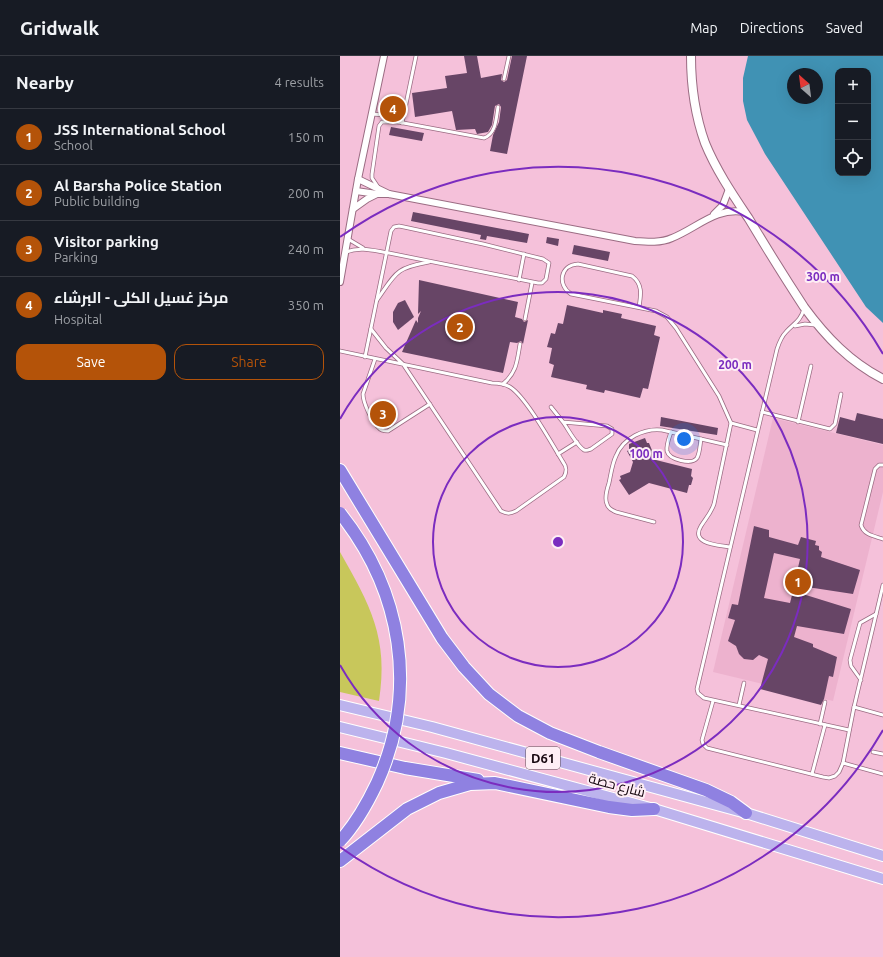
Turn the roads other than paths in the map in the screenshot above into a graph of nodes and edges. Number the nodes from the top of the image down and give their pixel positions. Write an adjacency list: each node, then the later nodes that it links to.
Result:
1 (384, 56): 7 (street)
2 (416, 56): 8 (lane)
3 (509, 56): 5 (lane)
4 (691, 56): 10 (street)
5 (504, 79)
6 (498, 107): 8 (lane)
7 (372, 114): 8 (lane); 9 (street)
8 (400, 123): 12 (lane)
9 (358, 179): 11 (street); 12 (street)
10 (729, 189): 14 (street); 15 (street)
11 (356, 191): 12 (street); 13 (street)
12 (378, 191): 13 (street); 15 (street)
13 (353, 210): 16 (street)
14 (744, 212): 15 (street); 27 (street)
15 (712, 216)
16 (348, 239): 17 (lane); 18 (street)
17 (365, 249): 18 (lane); 19 (lane)
18 (346, 252): 23 (street)
19 (386, 252): 20 (lane); 21 (lane); 25 (lane)
20 (524, 254): 22 (lane); 24 (lane)
21 (432, 261): 22 (lane); 25 (lane)
22 (519, 280): 24 (lane)
23 (340, 282)
24 (532, 282): 28 (lane)
25 (376, 302): 31 (lane)
26 (639, 307): 26 (lane); 46 (lane)
27 (804, 307): 29 (street); 30 (lane)
28 (525, 319)
29 (818, 326): 30 (lane); 38 (street)
30 (793, 327): 43 (lane)
31 (371, 329): 34 (lane); 36 (lane)
32 (520, 344): 39 (lane)
33 (340, 352): 34 (lane)
34 (365, 357): 35 (lane)
35 (375, 359): 36 (lane); 41 (lane)
36 (403, 364): 39 (lane); 41 (lane)
37 (811, 366): 45 (lane)
38 (883, 379)
39 (503, 384): 52 (lane)
40 (841, 394): 45 (lane)
41 (430, 404): 52 (lane)
42 (551, 407): 44 (lane)
43 (762, 412): 45 (lane); 47 (lane)
44 (563, 422): 50 (lane); 50 (lane)
45 (798, 422)
46 (731, 424): 47 (lane); 51 (lane)
47 (757, 430): 58 (lane)
48 (671, 432): 49 (lane); 49 (lane); 56 (lane)
49 (701, 439): 51 (lane)
50 (577, 442): 52 (lane)
51 (726, 445): 58 (lane)
52 (558, 454)
53 (883, 465): 57 (lane)
54 (340, 470): 81 (highway)
55 (340, 513): 82 (highway, bridge)
56 (654, 522)
57 (883, 539)
58 (730, 547): 63 (lane)
59 (883, 585): 60 (lane)
60 (876, 614): 61 (lane); 61 (lane)
61 (861, 680): 67 (lane)
62 (744, 683): 66 (lane)
63 (713, 700): 66 (lane); 77 (lane)
64 (826, 702): 69 (lane)
65 (340, 705): 81 (main road, شارع حصة / D61)
66 (739, 705): 69 (lane)
67 (854, 707): 68 (lane); 72 (lane)
68 (883, 715)
69 (820, 724): 70 (lane)
70 (825, 725): 72 (lane); 77 (lane)
71 (340, 727): 80 (main road, شارع حصة / D61)
72 (849, 730): 76 (lane)
73 (873, 752): 75 (lane)
74 (340, 753): 79 (highway)
75 (883, 754)
76 (843, 763): 77 (lane); 78 (lane)
77 (812, 774)
78 (883, 774)
79 (495, 783): 80 (highway); 84 (highway)
80 (654, 809): 85 (main road, شارع حصة / D61)
81 (746, 813): 83 (main road, شارع حصة / D61)
82 (340, 842)
83 (883, 856)
84 (340, 861)
85 (883, 879)

